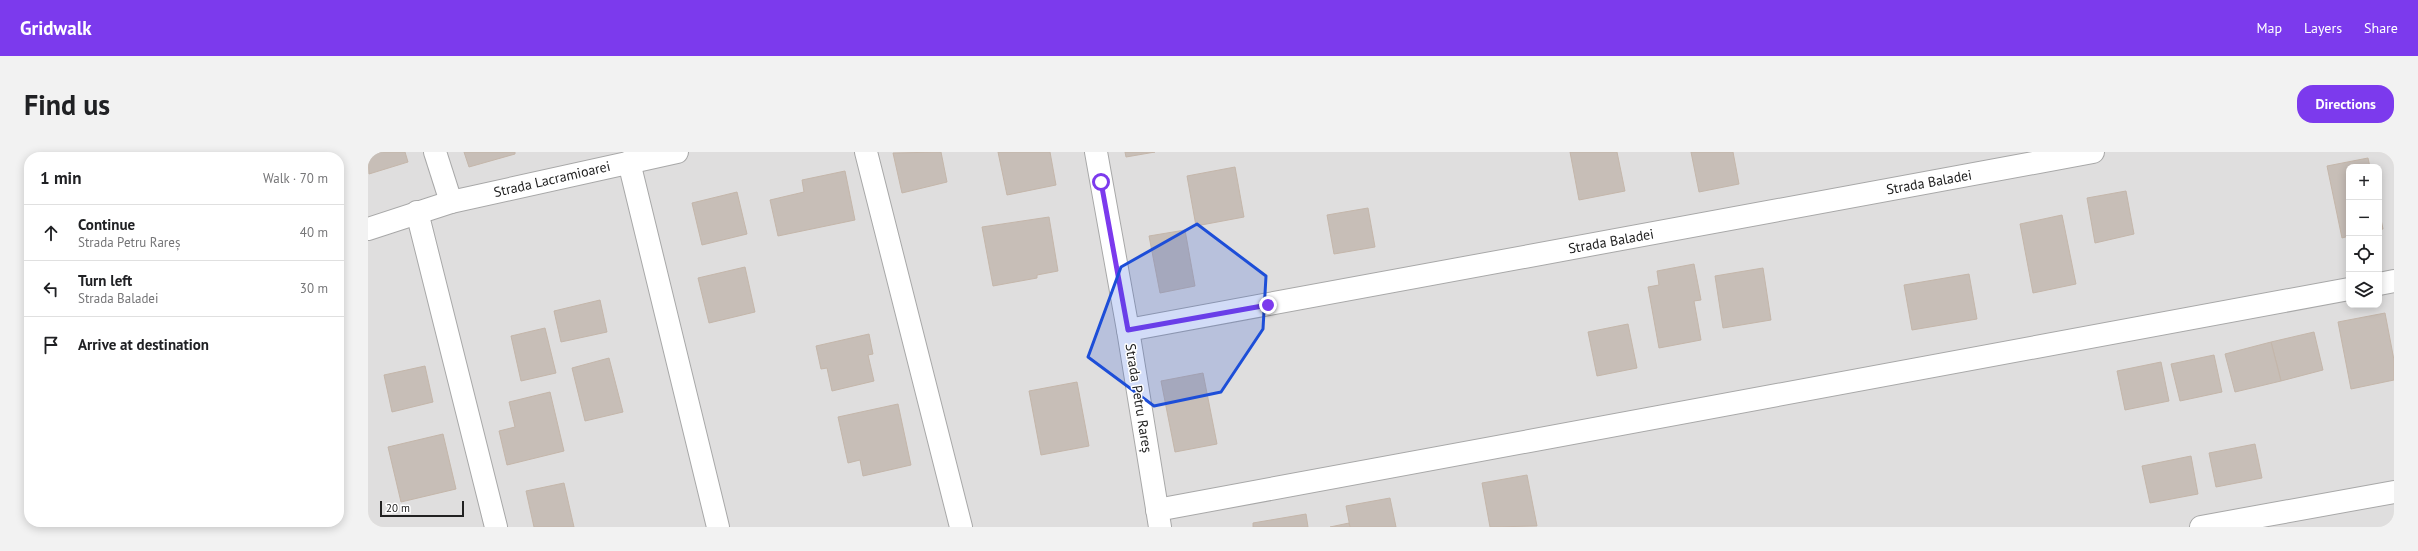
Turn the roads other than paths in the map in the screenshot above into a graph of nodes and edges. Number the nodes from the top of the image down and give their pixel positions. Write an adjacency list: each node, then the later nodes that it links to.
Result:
1 (435, 152): 7 (street)
2 (677, 152): 6 (street, Strada Lacramioarei)
3 (866, 152): 18 (street)
4 (1096, 152): 13 (street, Strada Petru Rareș)
5 (2093, 152): 13 (street, Strada Baladei)
6 (629, 162): 7 (street, Strada Lacramioarei); 17 (street)
7 (451, 202): 8 (street, Strada Lacramioarei)
8 (417, 212): 9 (street, Strada Lacramioarei); 16 (street)
9 (368, 230)
10 (2394, 281): 11 (street)
11 (2382, 283)
12 (2346, 290): 15 (street)
13 (1128, 330): 15 (street, Strada Petru Rareș)
14 (2394, 492): 19 (street)
15 (1159, 518)
16 (496, 527)
17 (718, 527)
18 (961, 527)
19 (2201, 527)

